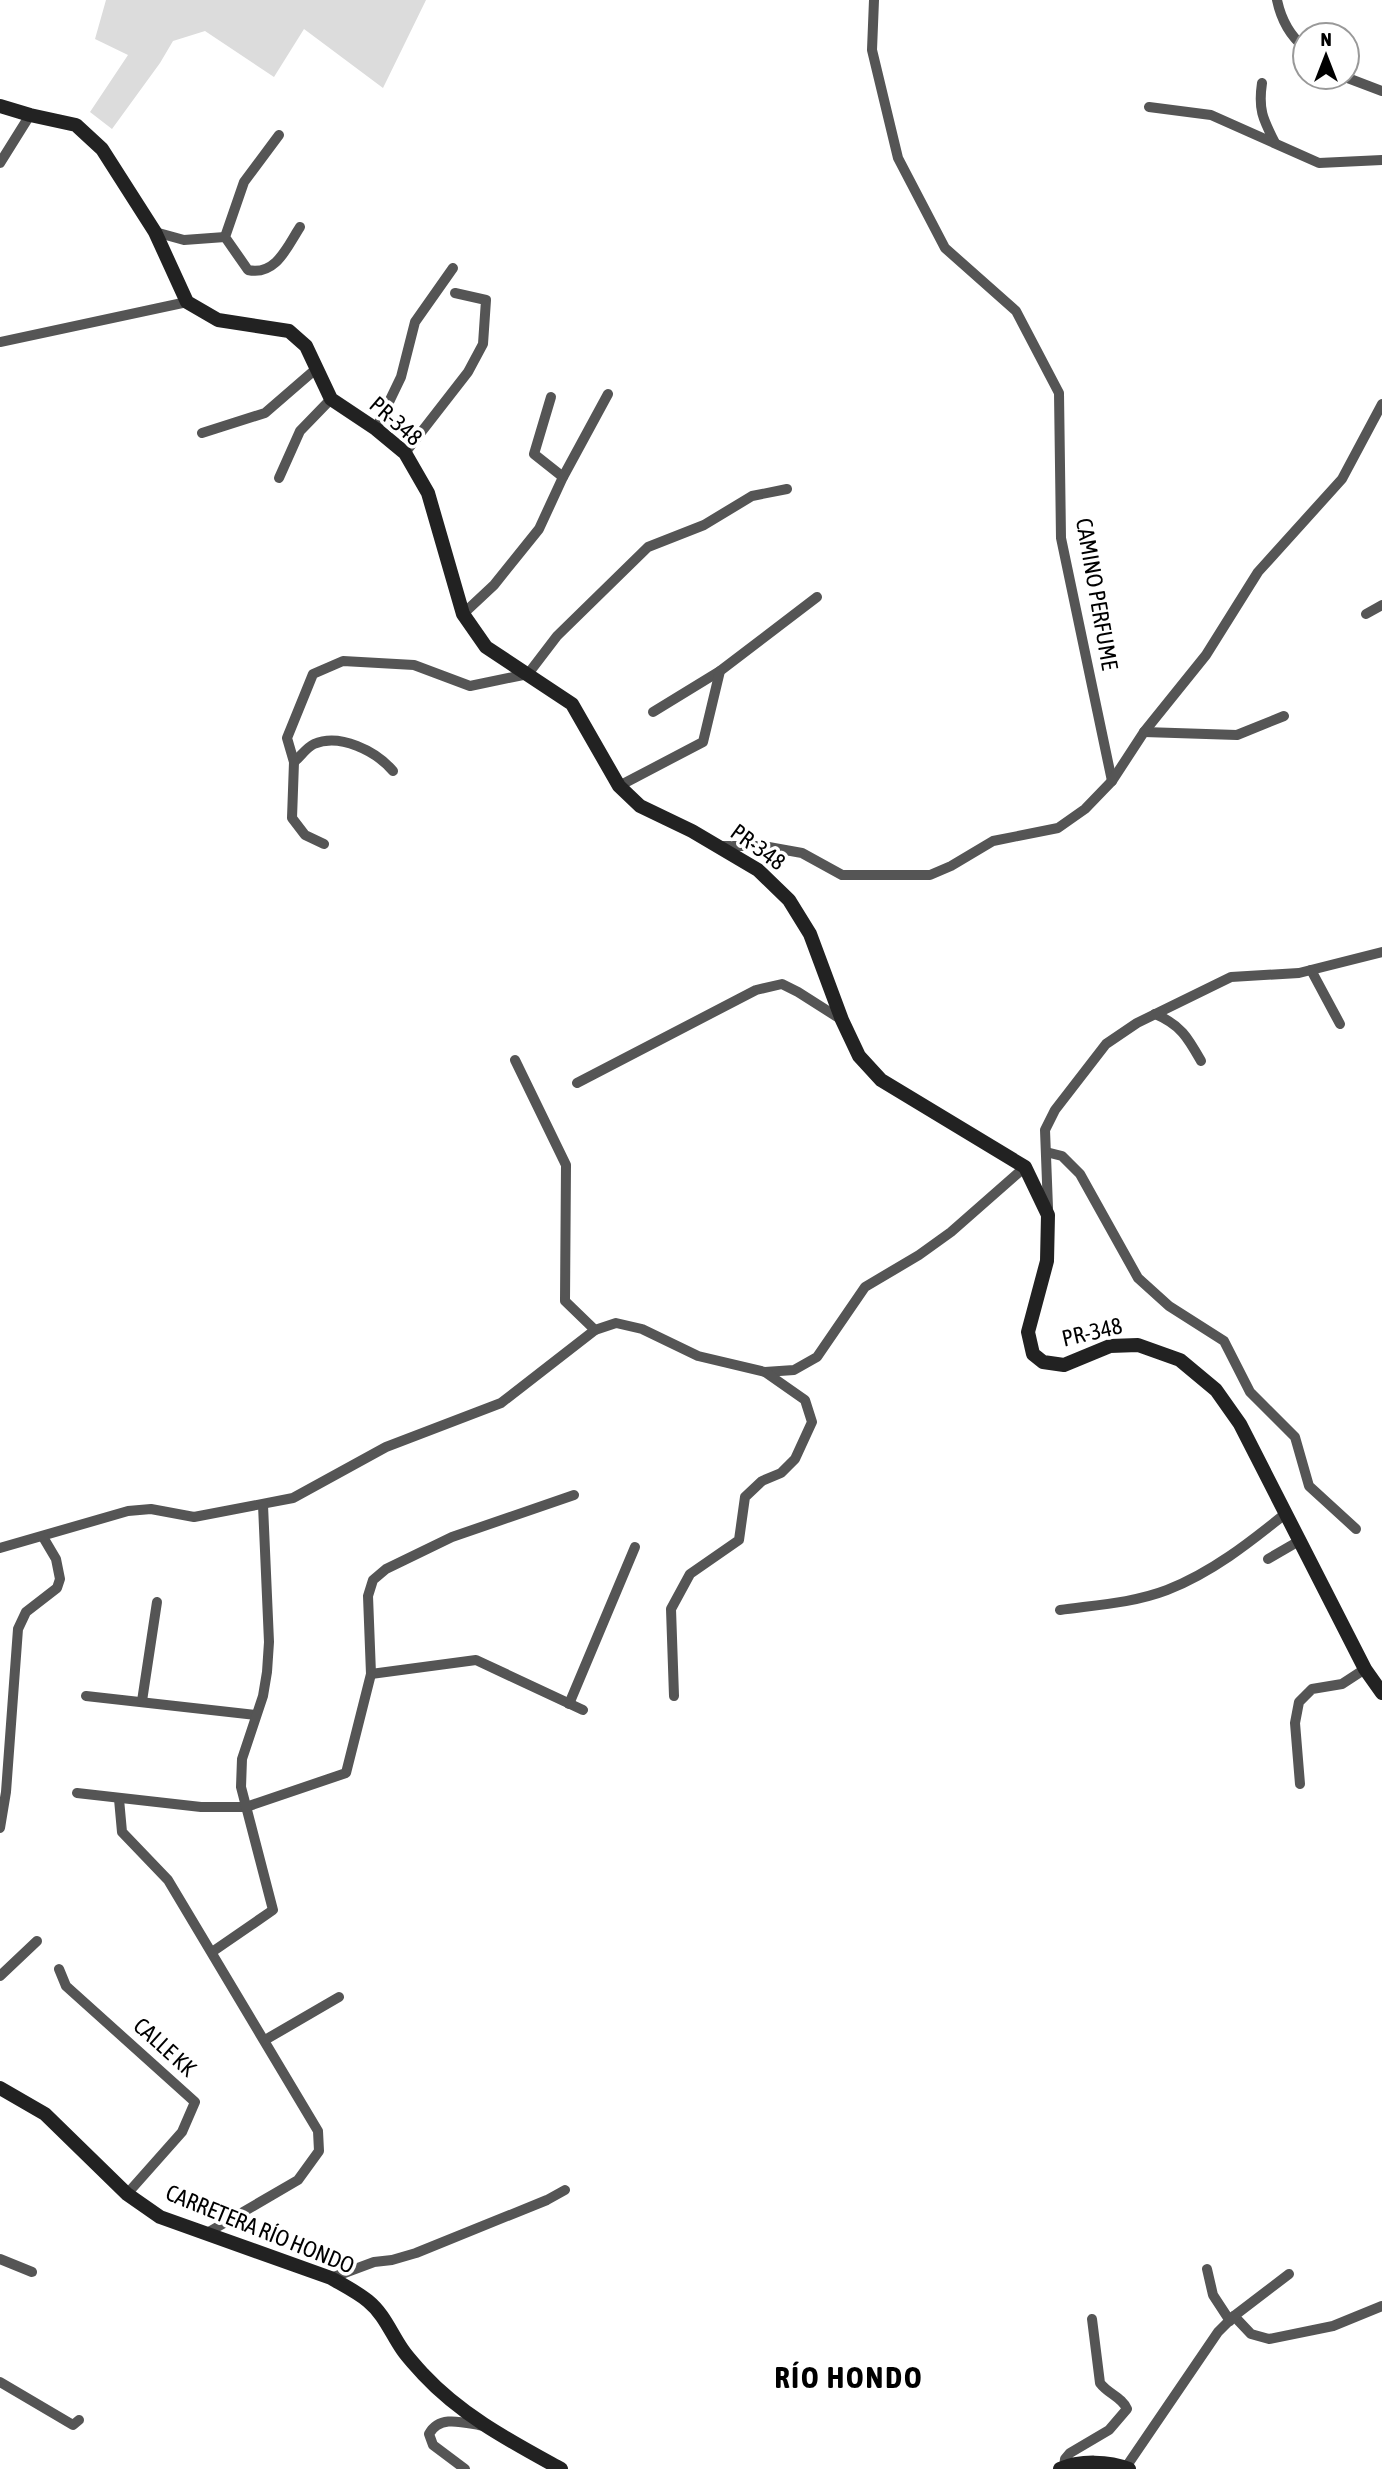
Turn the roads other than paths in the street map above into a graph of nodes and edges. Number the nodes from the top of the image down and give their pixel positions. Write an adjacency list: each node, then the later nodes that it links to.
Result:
1 (874, 0): 43 (street, CAMINO PERFUME)
2 (1277, 0): 3 (street)
3 (1291, 32)
4 (1262, 83): 11 (street)
5 (1361, 83): 6 (street)
6 (1382, 91)
7 (0, 106): 9 (street)
8 (1149, 107): 11 (street)
9 (30, 115): 13 (street); 15 (street)
10 (279, 135): 16 (street)
11 (1275, 143): 12 (street)
12 (1382, 160)
13 (0, 163)
14 (300, 227): 16 (street)
15 (155, 232): 16 (street); 19 (street)
16 (225, 237)
17 (453, 268): 26 (street)
18 (455, 293): 28 (street)
19 (187, 302): 20 (street); 21 (street)
20 (0, 342)
21 (317, 368): 24 (street); 27 (street)
22 (608, 394): 29 (street)
23 (551, 397): 29 (street)
24 (331, 399): 26 (street, PR-348 / PR-348); 30 (street)
25 (1382, 404): 40 (street)
26 (376, 429): 28 (street, PR-348 / PR-348)
27 (202, 433)
28 (405, 453): 34 (street, PR-348 / PR-348)
29 (562, 477): 34 (street)
30 (279, 478)
31 (788, 489): 37 (street)
32 (817, 597): 36 (street)
33 (1382, 605): 35 (street)
34 (463, 614): 37 (street, PR-348 / PR-348)
35 (1366, 614)
36 (720, 671): 38 (street); 44 (street)
37 (528, 674): 41 (street); 44 (street, PR-348 / PR-348)
38 (653, 712)
39 (1276, 716): 40 (street)
40 (1144, 732): 43 (street)
41 (294, 762): 42 (street); 45 (street)
42 (393, 771)
43 (1112, 781): 46 (street)
44 (619, 786): 46 (street, PR-348 / PR-348)
45 (324, 844)
46 (719, 846): 50 (street, PR-348 / PR-348)
47 (1382, 952): 48 (street)
48 (1311, 970): 49 (street); 51 (street)
49 (1155, 1014): 53 (street); 55 (street)
50 (842, 1020): 54 (street); 56 (street, PR-348 / PR-348)
51 (1340, 1024)
52 (515, 1060): 58 (street)
53 (1201, 1061)
54 (577, 1083)
55 (1046, 1152): 57 (street); 63 (street)
56 (1025, 1167): 57 (street, PR-348 / PR-348); 59 (street)
57 (1048, 1216): 62 (street, PR-348 / PR-348)
58 (595, 1330): 59 (street); 61 (street)
59 (765, 1372): 75 (street)
60 (575, 1496): 72 (street)
61 (262, 1504): 64 (street); 79 (street)
62 (1285, 1514): 65 (street, PR-348 / PR-348); 70 (street)
63 (1356, 1529)
64 (43, 1537): 67 (street); 84 (street)
65 (1299, 1541): 68 (street); 71 (street, PR-348 / PR-348)
66 (635, 1547): 77 (street)
67 (0, 1548)
68 (1268, 1559)
69 (157, 1602): 76 (street)
70 (1060, 1610)
71 (1365, 1669): 73 (street, PR-348 / PR-348); 80 (street)
72 (371, 1674): 77 (street); 83 (street)
73 (1382, 1693)
74 (86, 1696): 76 (street)
75 (674, 1696)
76 (142, 1701): 79 (street)
77 (569, 1704): 78 (street)
78 (583, 1710)
79 (256, 1715): 83 (street)
80 (1300, 1784)
81 (77, 1793): 82 (street)
82 (119, 1799): 83 (street); 86 (street)
83 (246, 1807): 86 (street)
84 (0, 1828)
85 (37, 1941): 88 (street)
86 (212, 1952): 90 (street)
87 (59, 1969): 93 (street, CALLE KK)
88 (0, 1976)
89 (339, 1997): 90 (street)
90 (265, 2040): 94 (street)
91 (0, 2088): 93 (street, CARRETERA RÍO HONDO)
92 (565, 2190): 99 (street)
93 (127, 2194): 94 (street, CARRETERA RÍO HONDO)
94 (213, 2236): 99 (street, CARRETERA RÍO HONDO)
95 (0, 2259): 97 (street)
96 (1207, 2269): 101 (street)
97 (32, 2272)
98 (1289, 2274): 101 (street)
99 (331, 2278): 105 (street, CARRETERA RÍO HONDO)
100 (1382, 2306): 101 (street)
101 (1232, 2318): 107 (street)
102 (1093, 2319): 106 (street)
103 (0, 2382): 104 (street)
104 (79, 2420)
105 (484, 2426): 108 (street); 109 (street, CARRETERA RÍO HONDO)
106 (1062, 2468): 107 (street)
107 (1127, 2468)
108 (465, 2469)
109 (561, 2469)

